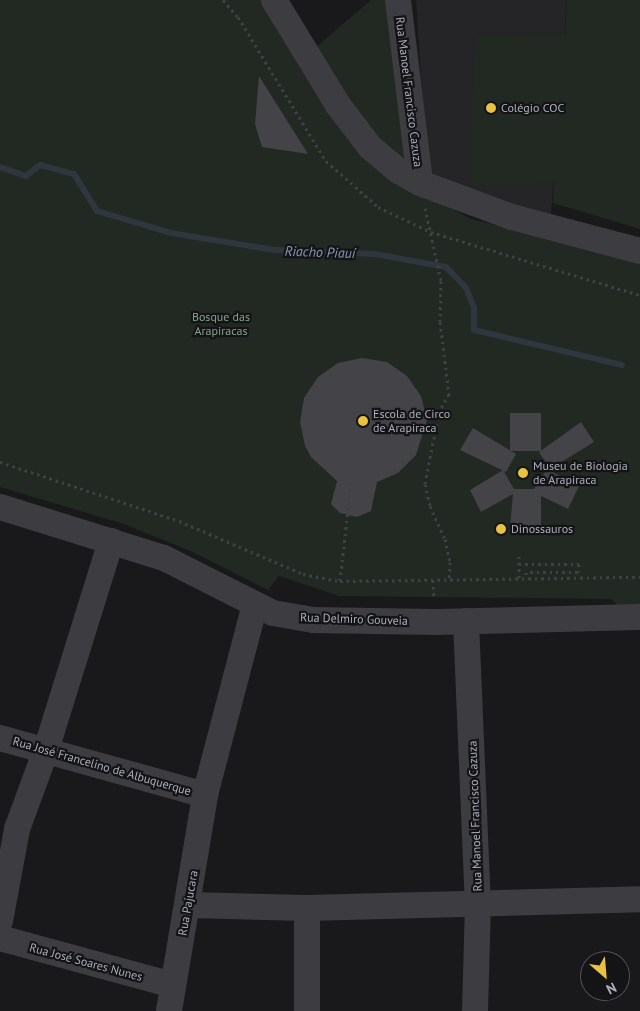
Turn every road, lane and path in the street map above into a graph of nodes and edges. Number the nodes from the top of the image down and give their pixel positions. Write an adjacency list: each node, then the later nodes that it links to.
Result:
1 (398, 0): 3 (street, Rua Manoel Francisco Cazuza)
2 (280, 2): 3 (street)
3 (420, 183): 5 (street)
4 (431, 232): 15 (path)
5 (640, 251)
6 (0, 462): 16 (path)
7 (351, 483): 16 (path)
8 (0, 507): 9 (street, Rua Delmiro Gouveia)
9 (111, 541): 17 (street, Rua Delmiro Gouveia); 21 (street)
10 (519, 556): 11 (path)
11 (519, 564): 13 (path); 14 (path)
12 (640, 577): 14 (path)
13 (519, 578): 14 (path); 15 (path)
14 (526, 578)
15 (449, 579): 16 (path)
16 (340, 581)
17 (255, 605): 19 (street, Rua Delmiro Gouveia); 22 (street, Rua Pajucara)
18 (640, 617): 19 (street, Rua Delmiro Gouveia)
19 (466, 621): 24 (street, Rua Manoel Francisco Cazuza)
20 (0, 738): 21 (street, Rua José Francelino de Albuquerque)
21 (46, 750): 22 (street, Rua José Francelino de Albuquerque); 27 (street)
22 (205, 795): 25 (street, Rua Pajucara)
23 (640, 900): 24 (street)
24 (478, 904): 26 (street); 32 (street, Rua Manoel Francisco Cazuza)
25 (189, 905): 26 (street); 29 (street, Rua Pajucara)
26 (307, 908): 31 (street)
27 (0, 921)
28 (0, 938): 29 (street, Rua José Soares Nunes)
29 (173, 985): 30 (street, Rua Pajucara)
30 (169, 1011)
31 (307, 1011)
32 (475, 1011)

